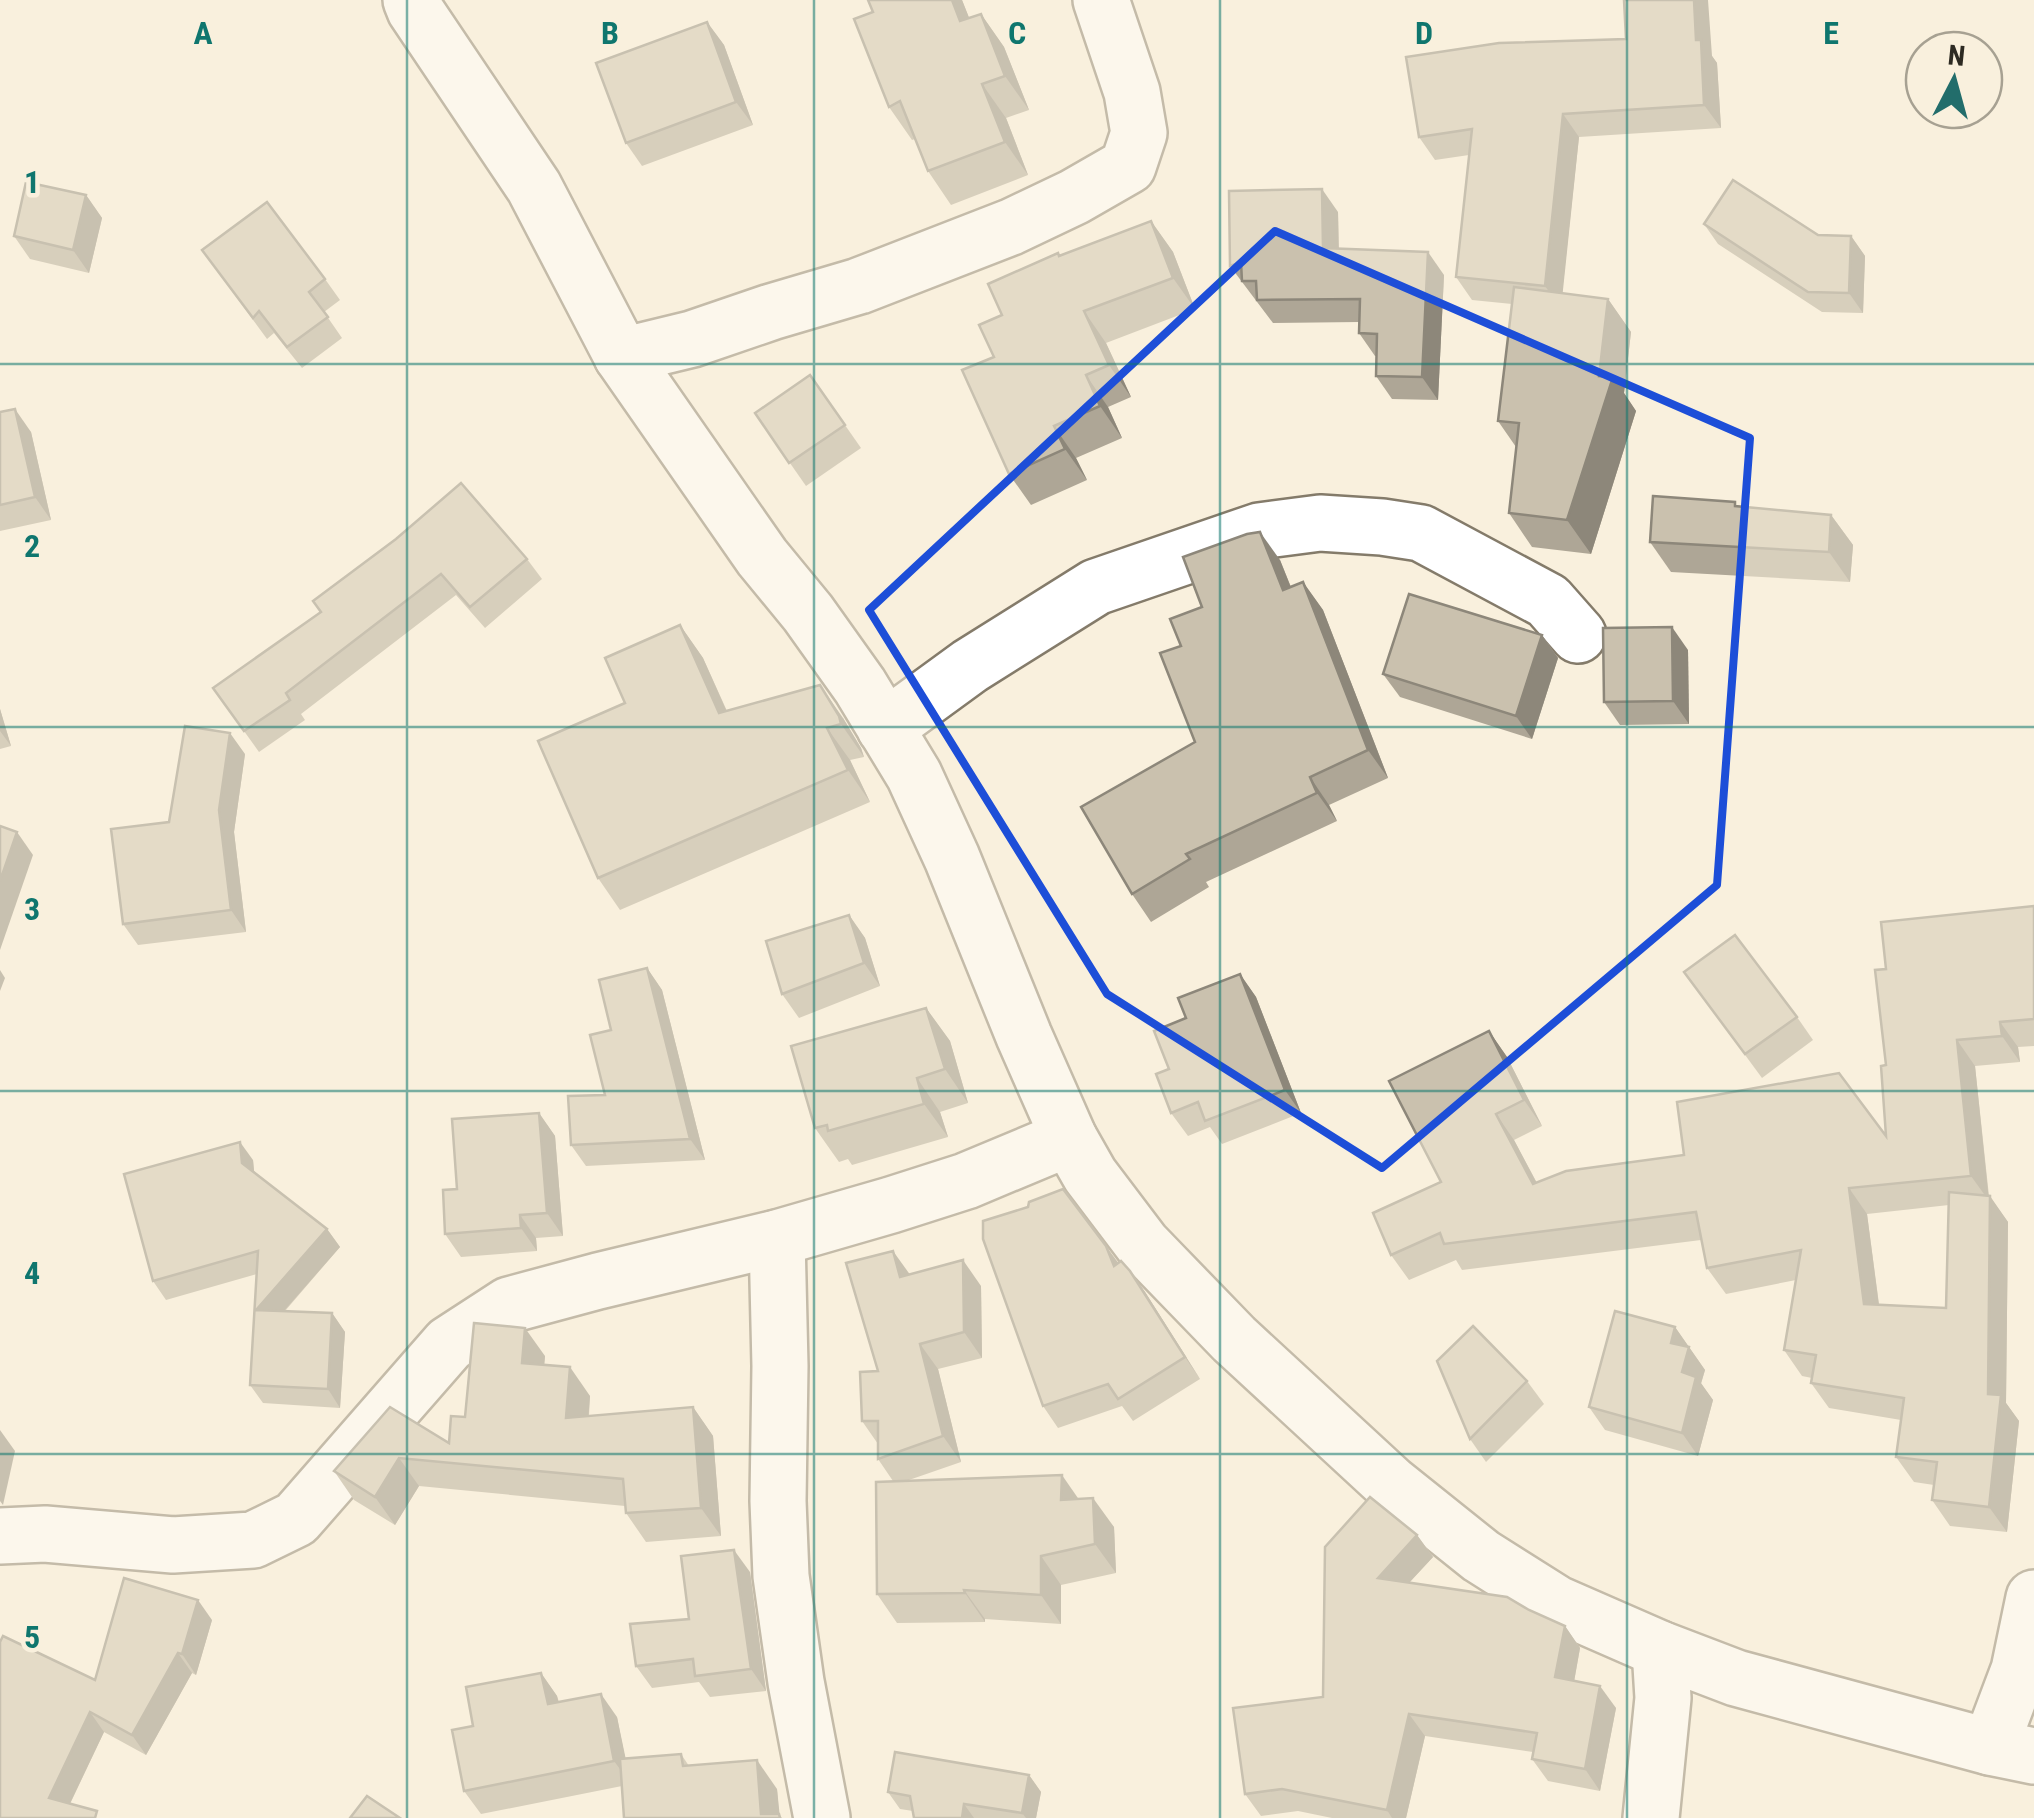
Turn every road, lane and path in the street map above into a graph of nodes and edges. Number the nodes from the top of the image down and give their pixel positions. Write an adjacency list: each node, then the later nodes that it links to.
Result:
1 (411, 0): 3 (street)
2 (1100, 0): 3 (street)
3 (622, 356): 5 (street)
4 (1578, 636): 5 (street)
5 (886, 728): 6 (street)
6 (1069, 1138): 7 (street); 10 (street)
7 (778, 1238): 8 (street); 12 (street)
8 (0, 1536)
9 (2034, 1598): 11 (street)
10 (1660, 1649): 11 (street); 13 (street)
11 (2012, 1751)
12 (822, 1818)
13 (1651, 1818)

